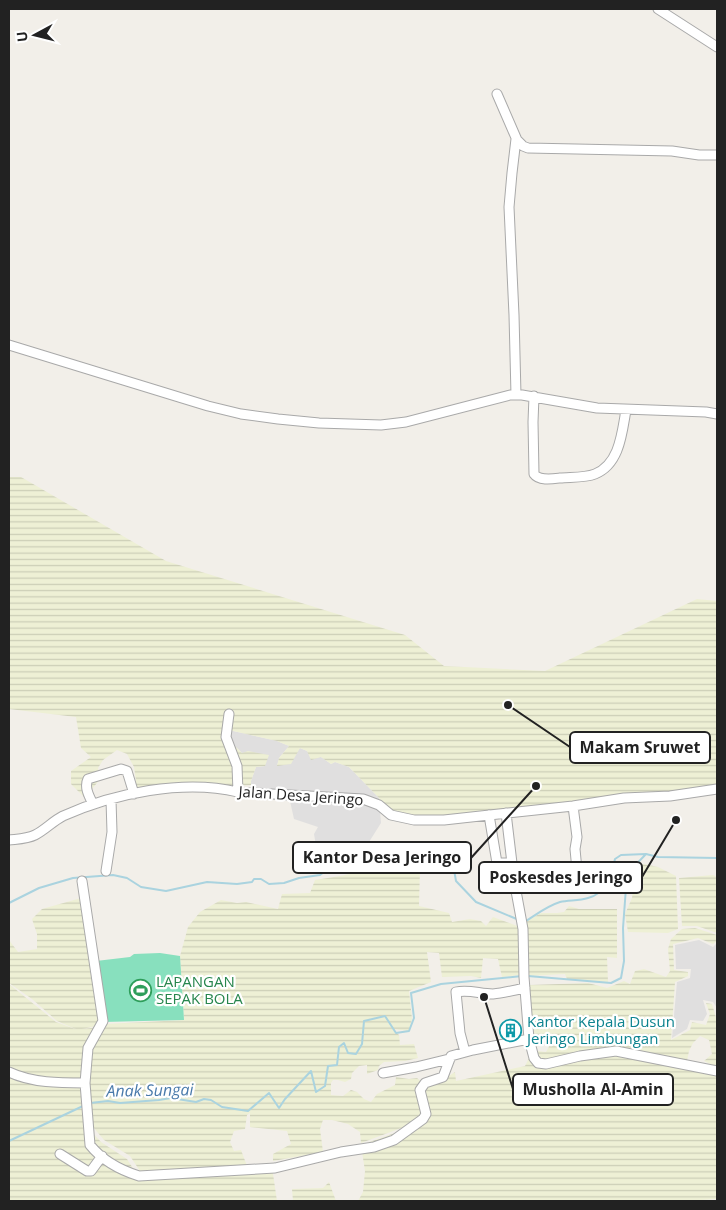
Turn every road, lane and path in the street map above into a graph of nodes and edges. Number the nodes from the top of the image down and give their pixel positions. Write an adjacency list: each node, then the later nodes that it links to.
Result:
1 (658, 9): 2 (street)
2 (717, 47)
3 (497, 94): 4 (street)
4 (516, 139): 5 (street); 7 (street)
5 (717, 155)
6 (9, 345): 7 (street)
7 (516, 395): 8 (street)
8 (534, 396): 9 (street); 9 (street)
9 (626, 410): 10 (street)
10 (717, 414)
11 (229, 714): 13 (street)
12 (717, 789): 17 (street, Jalan Desa Jeringo)
13 (238, 792): 14 (street, Jalan Desa Jeringo); 19 (street, Jalan Desa Jeringo)
14 (134, 794): 15 (street, Jalan Desa Jeringo); 16 (street)
15 (111, 800): 16 (street, Jalan Desa Jeringo); 22 (street)
16 (93, 804): 20 (street, Jalan Desa Jeringo)
17 (574, 806): 18 (street, Jalan Desa Jeringo); 23 (street)
18 (506, 813): 19 (street, Jalan Desa Jeringo); 21 (street)
19 (488, 815): 21 (street)
20 (9, 840)
21 (512, 863): 23 (street)
22 (106, 871)
23 (513, 876): 25 (street)
24 (82, 880): 32 (street)
25 (525, 988): 26 (street); 27 (street)
26 (530, 1039): 27 (street); 29 (street)
27 (465, 1052): 28 (street)
28 (449, 1059): 31 (street); 34 (street)
29 (717, 1071)
30 (9, 1072): 32 (street)
31 (383, 1073)
32 (85, 1083): 34 (street)
33 (60, 1154): 34 (street)
34 (102, 1156)

